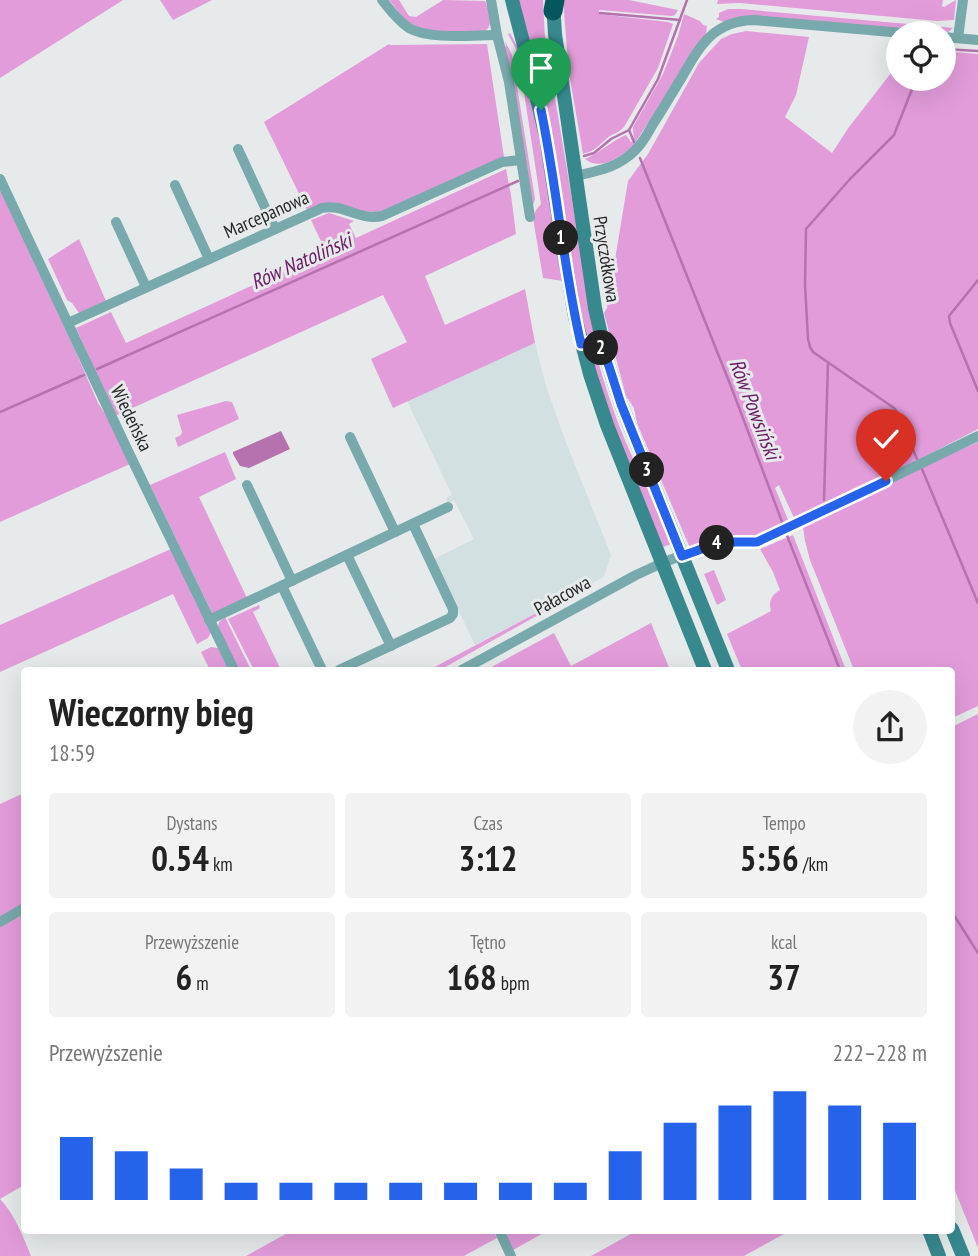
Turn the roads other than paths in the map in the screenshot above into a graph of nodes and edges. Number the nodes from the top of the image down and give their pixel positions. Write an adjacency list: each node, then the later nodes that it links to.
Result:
1 (382, 0): 7 (street)
2 (491, 0): 7 (street)
3 (512, 0): 21 (main road)
4 (963, 0): 8 (street)
5 (554, 4): 12 (main road, Przyczółkowa)
6 (886, 32): 12 (street)
7 (497, 35): 11 (street)
8 (958, 38): 9 (street)
9 (978, 40)
10 (237, 149): 17 (street)
11 (521, 160): 15 (street); 17 (street, Marcepanowa)
12 (575, 176): 22 (main road, Przyczółkowa)
13 (0, 179): 20 (street, Wiedeńska)
14 (175, 185): 18 (street)
15 (530, 217)
16 (116, 222): 19 (street)
17 (275, 229): 18 (street, Marcepanowa)
18 (209, 259): 19 (street, Marcepanowa)
19 (146, 287): 20 (street, Marcepanowa)
20 (68, 323): 33 (street, Wiedeńska)
21 (581, 344): 22 (main road); 31 (main road)
22 (606, 357): 30 (main road, Przyczółkowa)
23 (978, 436): 30 (street, Pałacowa)
24 (350, 437): 28 (street)
25 (247, 485): 32 (street)
26 (449, 508): 27 (street)
27 (413, 524): 28 (street); 34 (street)
28 (396, 532): 29 (street)
29 (347, 555): 32 (street); 34 (street)
30 (682, 556): 31 (street, Pałacowa); 40 (main road, Przyczółkowa)
31 (662, 563): 38 (street, Pałacowa); 39 (main road)
32 (287, 583): 33 (street); 36 (street)
33 (209, 620): 35 (street, Wiedeńska)
34 (391, 646): 37 (street)
35 (232, 667)
36 (321, 667)
37 (346, 667)
38 (467, 667)
39 (704, 667)
40 (727, 667)
41 (21, 910): 42 (street)
42 (0, 922)
43 (501, 1234): 46 (street)
44 (931, 1234): 47 (main road)
45 (954, 1234): 48 (main road)
46 (511, 1256)
47 (939, 1256)
48 (963, 1256)

